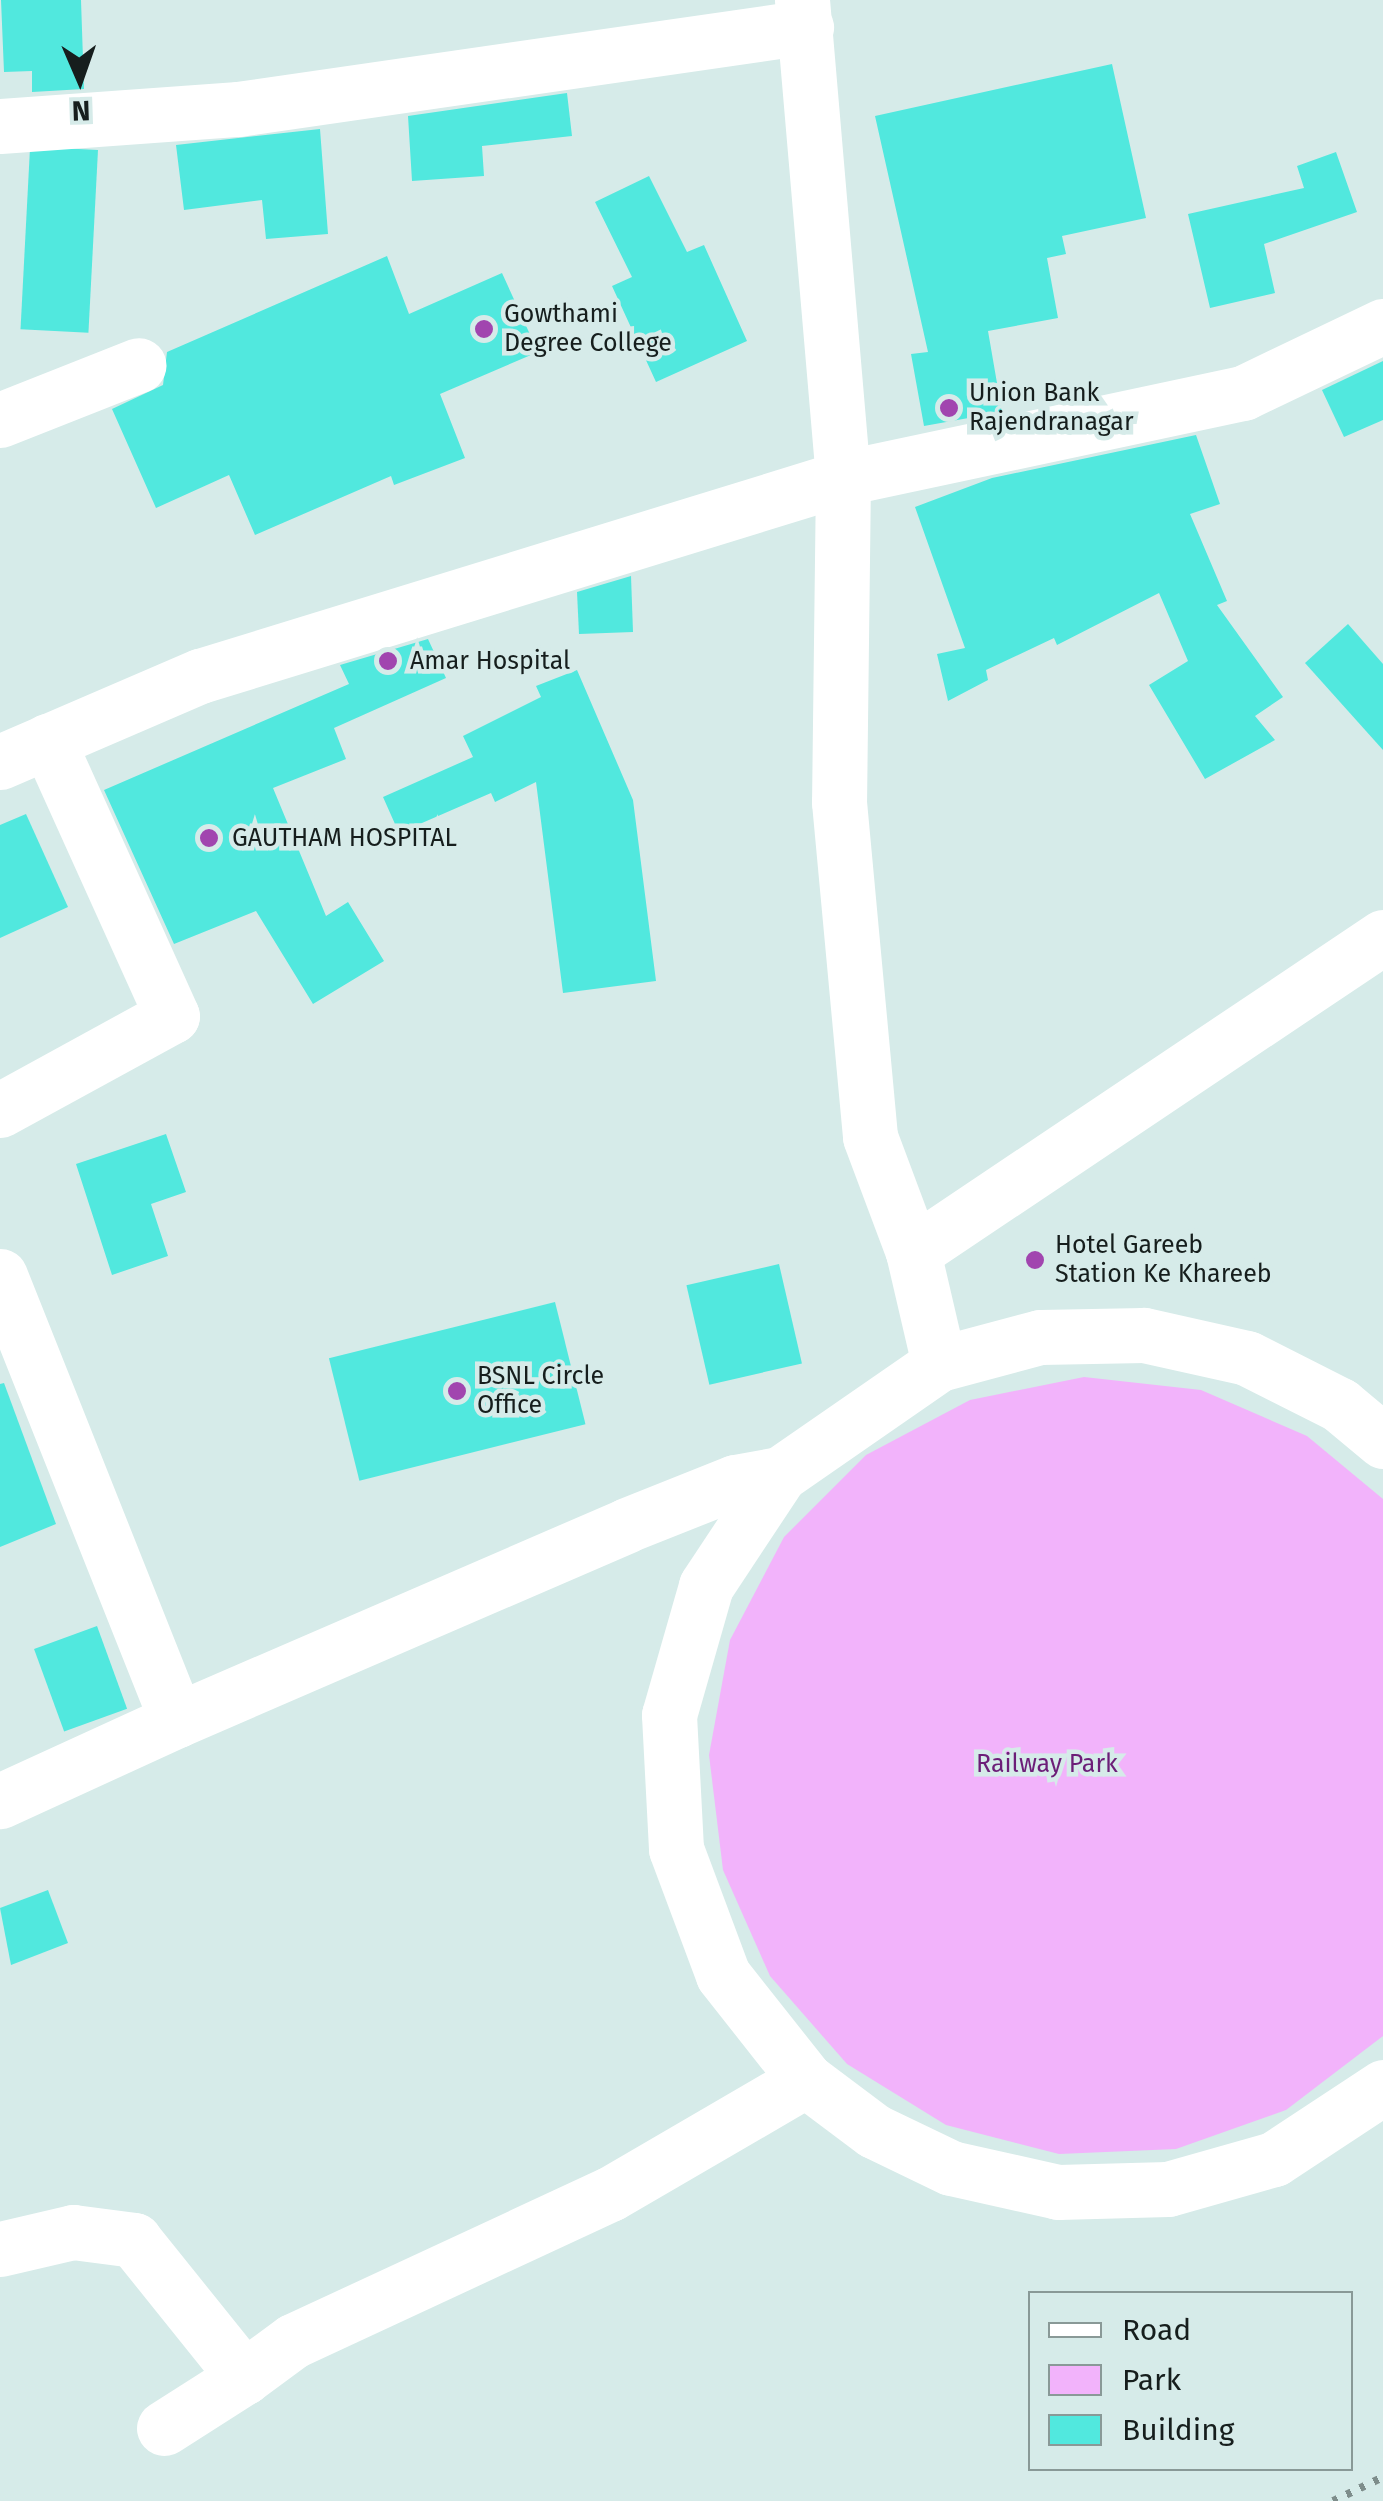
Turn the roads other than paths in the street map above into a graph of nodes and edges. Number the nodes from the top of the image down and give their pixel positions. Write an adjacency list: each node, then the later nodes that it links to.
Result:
1 (804, 13): 2 (street); 6 (street)
2 (0, 126)
3 (1383, 326): 6 (street)
4 (140, 366): 5 (street)
5 (0, 420)
6 (843, 478): 7 (street); 10 (street)
7 (24, 751): 9 (street)
8 (1383, 937): 10 (street)
9 (0, 1110)
10 (913, 1252): 12 (street)
11 (0, 1276): 15 (street)
12 (938, 1364): 13 (street); 14 (street)
13 (1383, 1441)
14 (780, 1474): 15 (street); 17 (street)
15 (176, 1720): 16 (street)
16 (0, 1801)
17 (806, 2080): 18 (street); 20 (street)
18 (1383, 2087)
19 (0, 2249): 20 (street)
20 (244, 2378): 21 (street)
21 (164, 2428)

